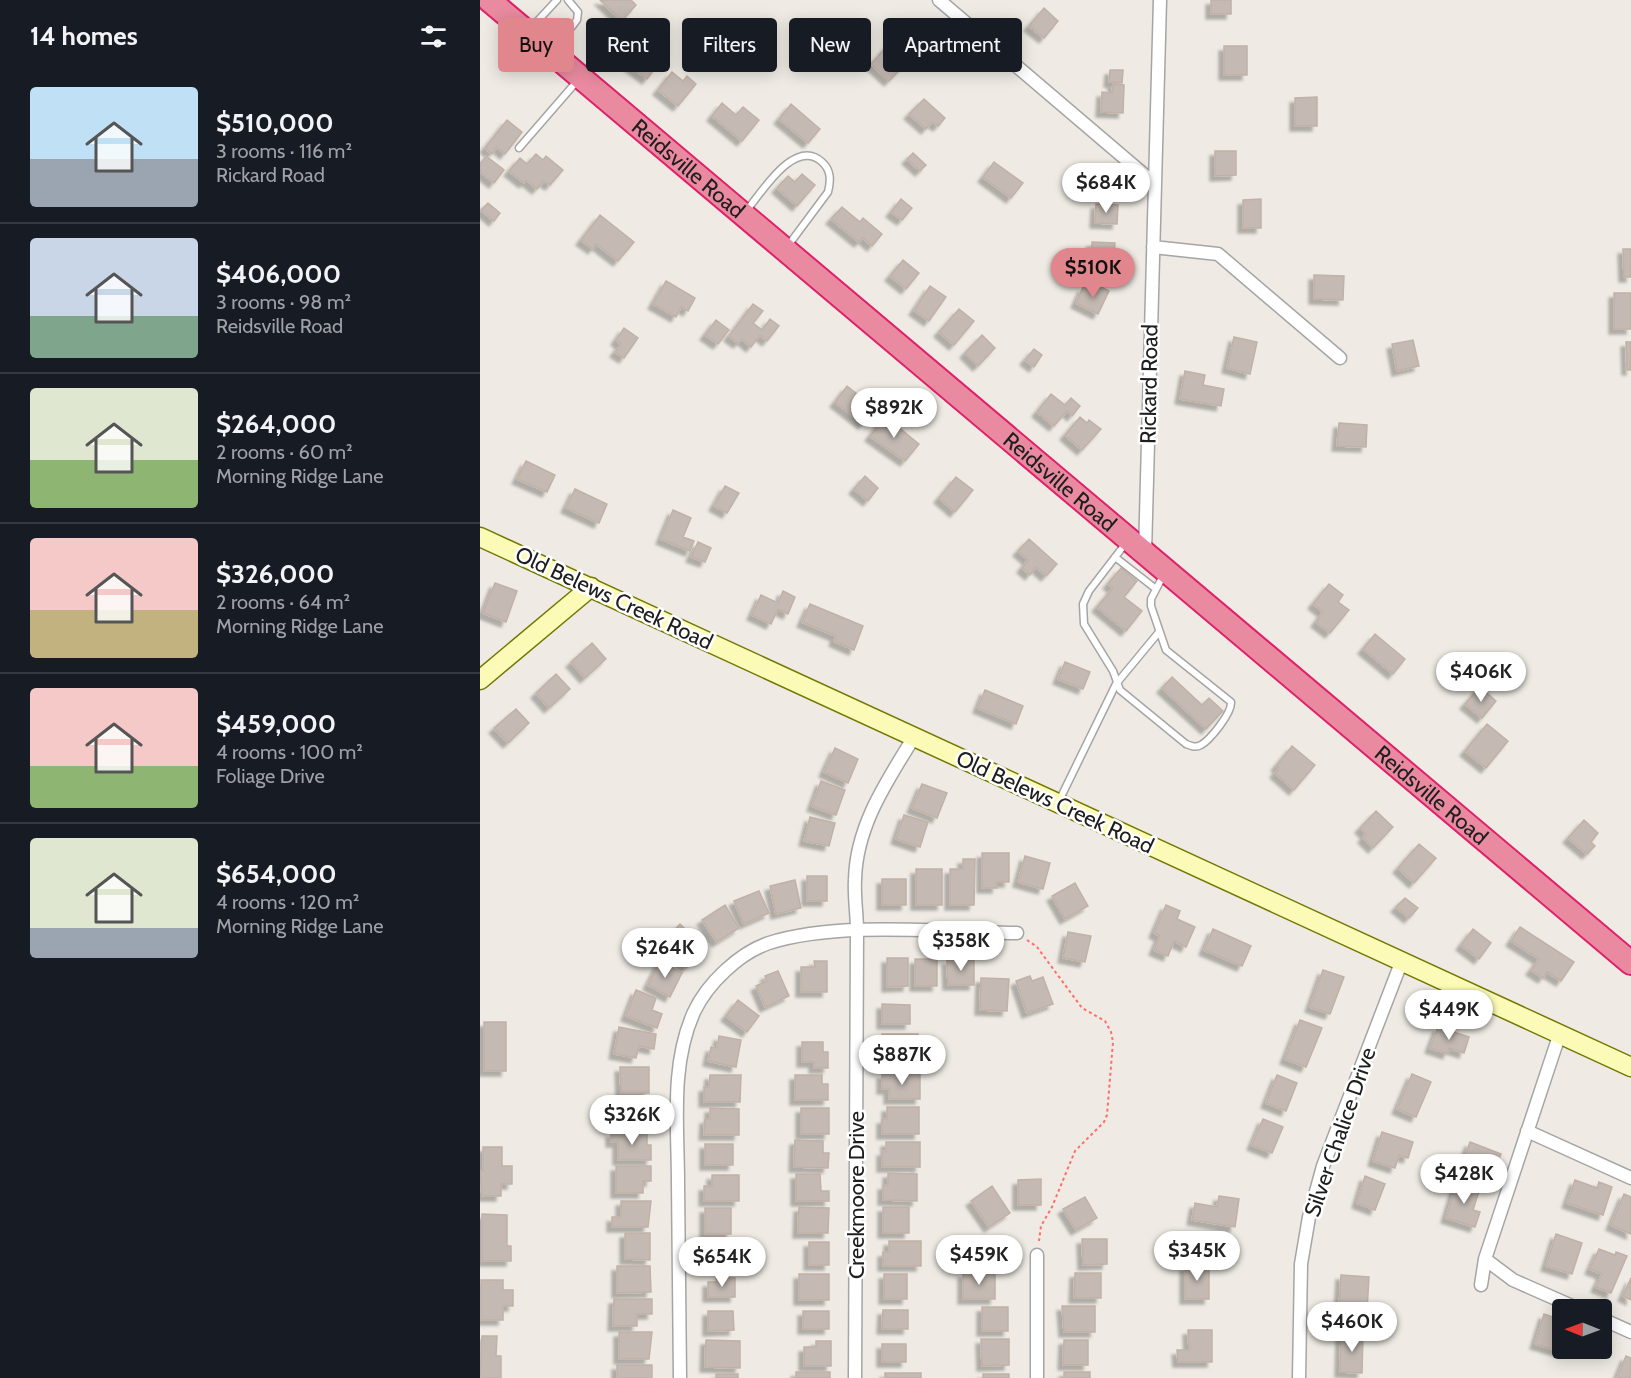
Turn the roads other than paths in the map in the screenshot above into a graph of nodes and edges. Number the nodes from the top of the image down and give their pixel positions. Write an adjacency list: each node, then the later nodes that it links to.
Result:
1 (489, 0): 6 (highway, Reidsville Road)
2 (557, 0): 7 (lane)
3 (568, 0): 8 (lane)
4 (939, 0): 12 (street)
5 (1160, 0): 12 (street, Rickard Road)
6 (510, 18)
7 (540, 18)
8 (574, 24)
9 (574, 72): 10 (highway, Reidsville Road)
10 (580, 77): 11 (lane); 13 (highway, Reidsville Road)
11 (519, 148)
12 (1155, 184): 14 (street, Rickard Road)
13 (743, 215): 15 (highway, Reidsville Road); 15 (lane)
14 (1153, 247): 16 (street); 18 (street, Rickard Road)
15 (785, 249): 18 (highway, Reidsville Road)
16 (1340, 358)
17 (480, 537): 20 (street, Old Belews Creek Road)
18 (1129, 550): 19 (highway, Reidsville Road); 23 (lane)
19 (1161, 580): 21 (lane); 29 (highway, Reidsville Road)
20 (591, 587): 22 (street); 24 (street, Old Belews Creek Road)
21 (1159, 632): 23 (lane); 23 (lane)
22 (480, 680)
23 (1116, 684): 25 (lane)
24 (914, 737): 25 (street, Old Belews Creek Road); 26 (street, Creekmoore Drive)
25 (1057, 803): 28 (street, Old Belews Creek Road)
26 (857, 931): 27 (street); 40 (street); 41 (street, Creekmoore Drive)
27 (1017, 933)
28 (1401, 963): 30 (street, Old Belews Creek Road); 43 (street, Silver Chalice Drive)
29 (1631, 963)
30 (1559, 1036): 31 (street, Old Belews Creek Road); 32 (street)
31 (1631, 1067)
32 (1527, 1131): 33 (street); 35 (street)
33 (1631, 1178)
34 (1037, 1255): 42 (street)
35 (1485, 1258): 36 (street); 37 (street)
36 (1481, 1285)
37 (1556, 1299)
38 (1612, 1323): 39 (street)
39 (1631, 1332)
40 (680, 1378)
41 (855, 1378)
42 (1038, 1378)
43 (1299, 1378)

